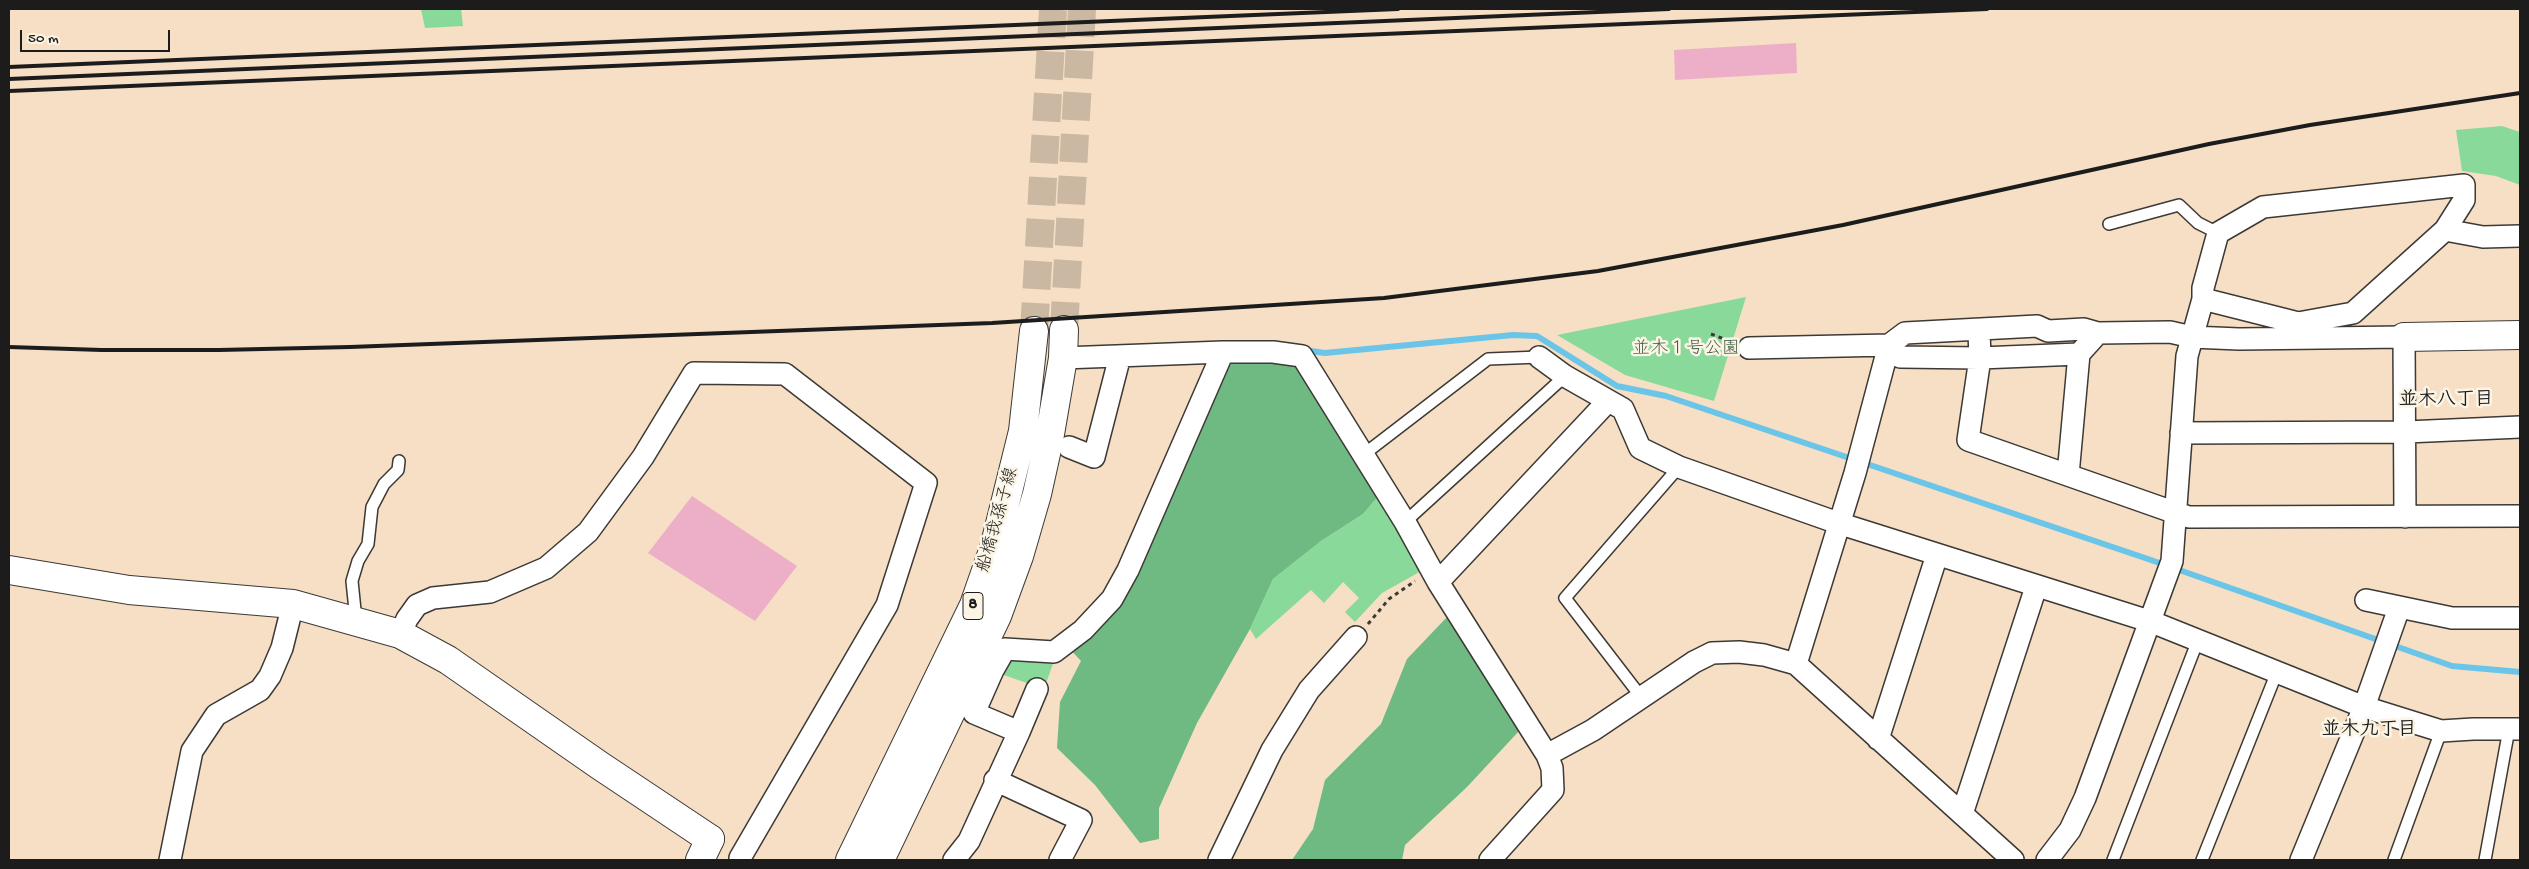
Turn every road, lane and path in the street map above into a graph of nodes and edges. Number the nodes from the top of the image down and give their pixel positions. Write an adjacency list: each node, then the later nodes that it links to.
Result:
1 (2109, 224): 3 (lane)
2 (2445, 230): 3 (street); 4 (street); 5 (street)
3 (2218, 232): 5 (street)
4 (2520, 236)
5 (2203, 299): 11 (street)
6 (1064, 330): 19 (main road, 船橋我孫子線 / 8)
7 (1034, 331): 65 (main road, 船橋我孫子線 / 8)
8 (1980, 331): 9 (street); 13 (street); 20 (street)
9 (2098, 333): 11 (street); 16 (street)
10 (2520, 336): 12 (main road)
11 (2192, 337): 12 (street); 25 (street)
12 (2404, 337): 24 (street)
13 (1890, 346): 14 (street); 20 (street); 35 (street)
14 (1749, 348)
15 (1223, 352): 17 (street); 27 (street); 54 (street)
16 (2079, 354): 20 (street); 30 (street)
17 (1120, 356): 19 (street); 26 (street)
18 (1539, 357): 21 (street); 27 (lane)
19 (1063, 358): 54 (main road, 船橋我孫子線 / 8)
20 (1980, 358): 30 (street)
21 (1565, 376): 22 (street); 34 (lane)
22 (1608, 401): 29 (street); 38 (street)
23 (2520, 428): 24 (street)
24 (2406, 432): 25 (street); 33 (street)
25 (2181, 434): 31 (street)
26 (1069, 447)
27 (1363, 455): 34 (street)
28 (399, 461): 44 (lane)
29 (1679, 467): 35 (street); 52 (lane)
30 (2068, 475): 31 (street)
31 (2176, 514): 33 (street); 45 (street)
32 (2520, 516): 33 (street)
33 (2406, 517)
34 (1405, 522): 38 (street)
35 (1838, 523): 36 (street); 49 (street)
36 (1937, 555): 39 (street); 58 (street)
37 (9, 570): 41 (main road)
38 (1435, 576): 47 (path); 59 (street)
39 (2036, 587): 45 (street); 61 (street)
40 (2366, 600): 42 (street)
41 (293, 604): 44 (main road); 64 (street)
42 (2399, 608): 43 (street); 53 (street)
43 (2520, 618)
44 (356, 620): 46 (main road)
45 (2152, 622): 48 (street); 72 (street)
46 (400, 634): 62 (main road); 63 (street)
47 (1356, 638): 69 (street)
48 (2198, 640): 50 (street); 73 (lane)
49 (1796, 664): 52 (street); 58 (street)
50 (2277, 672): 53 (street); 74 (lane)
51 (1036, 689): 57 (street)
52 (1642, 698): 59 (street)
53 (2364, 707): 56 (street); 75 (street)
54 (964, 710): 57 (street); 66 (main road, 船橋我孫子線 / 8)
55 (2514, 729): 56 (street); 77 (lane)
56 (2441, 731): 76 (lane)
57 (1018, 732): 60 (street)
58 (1878, 739): 61 (street)
59 (1547, 755): 70 (street)
60 (995, 780): 67 (street); 68 (street)
61 (1962, 814): 71 (street)
62 (705, 850): 63 (street)
63 (741, 859)
64 (170, 860)
65 (850, 860)
66 (880, 860)
67 (954, 860)
68 (1060, 860)
69 (1219, 860)
70 (1490, 860)
71 (2013, 860)
72 (2047, 860)
73 (2113, 860)
74 (2202, 860)
75 (2301, 860)
76 (2394, 860)
77 (2485, 860)

